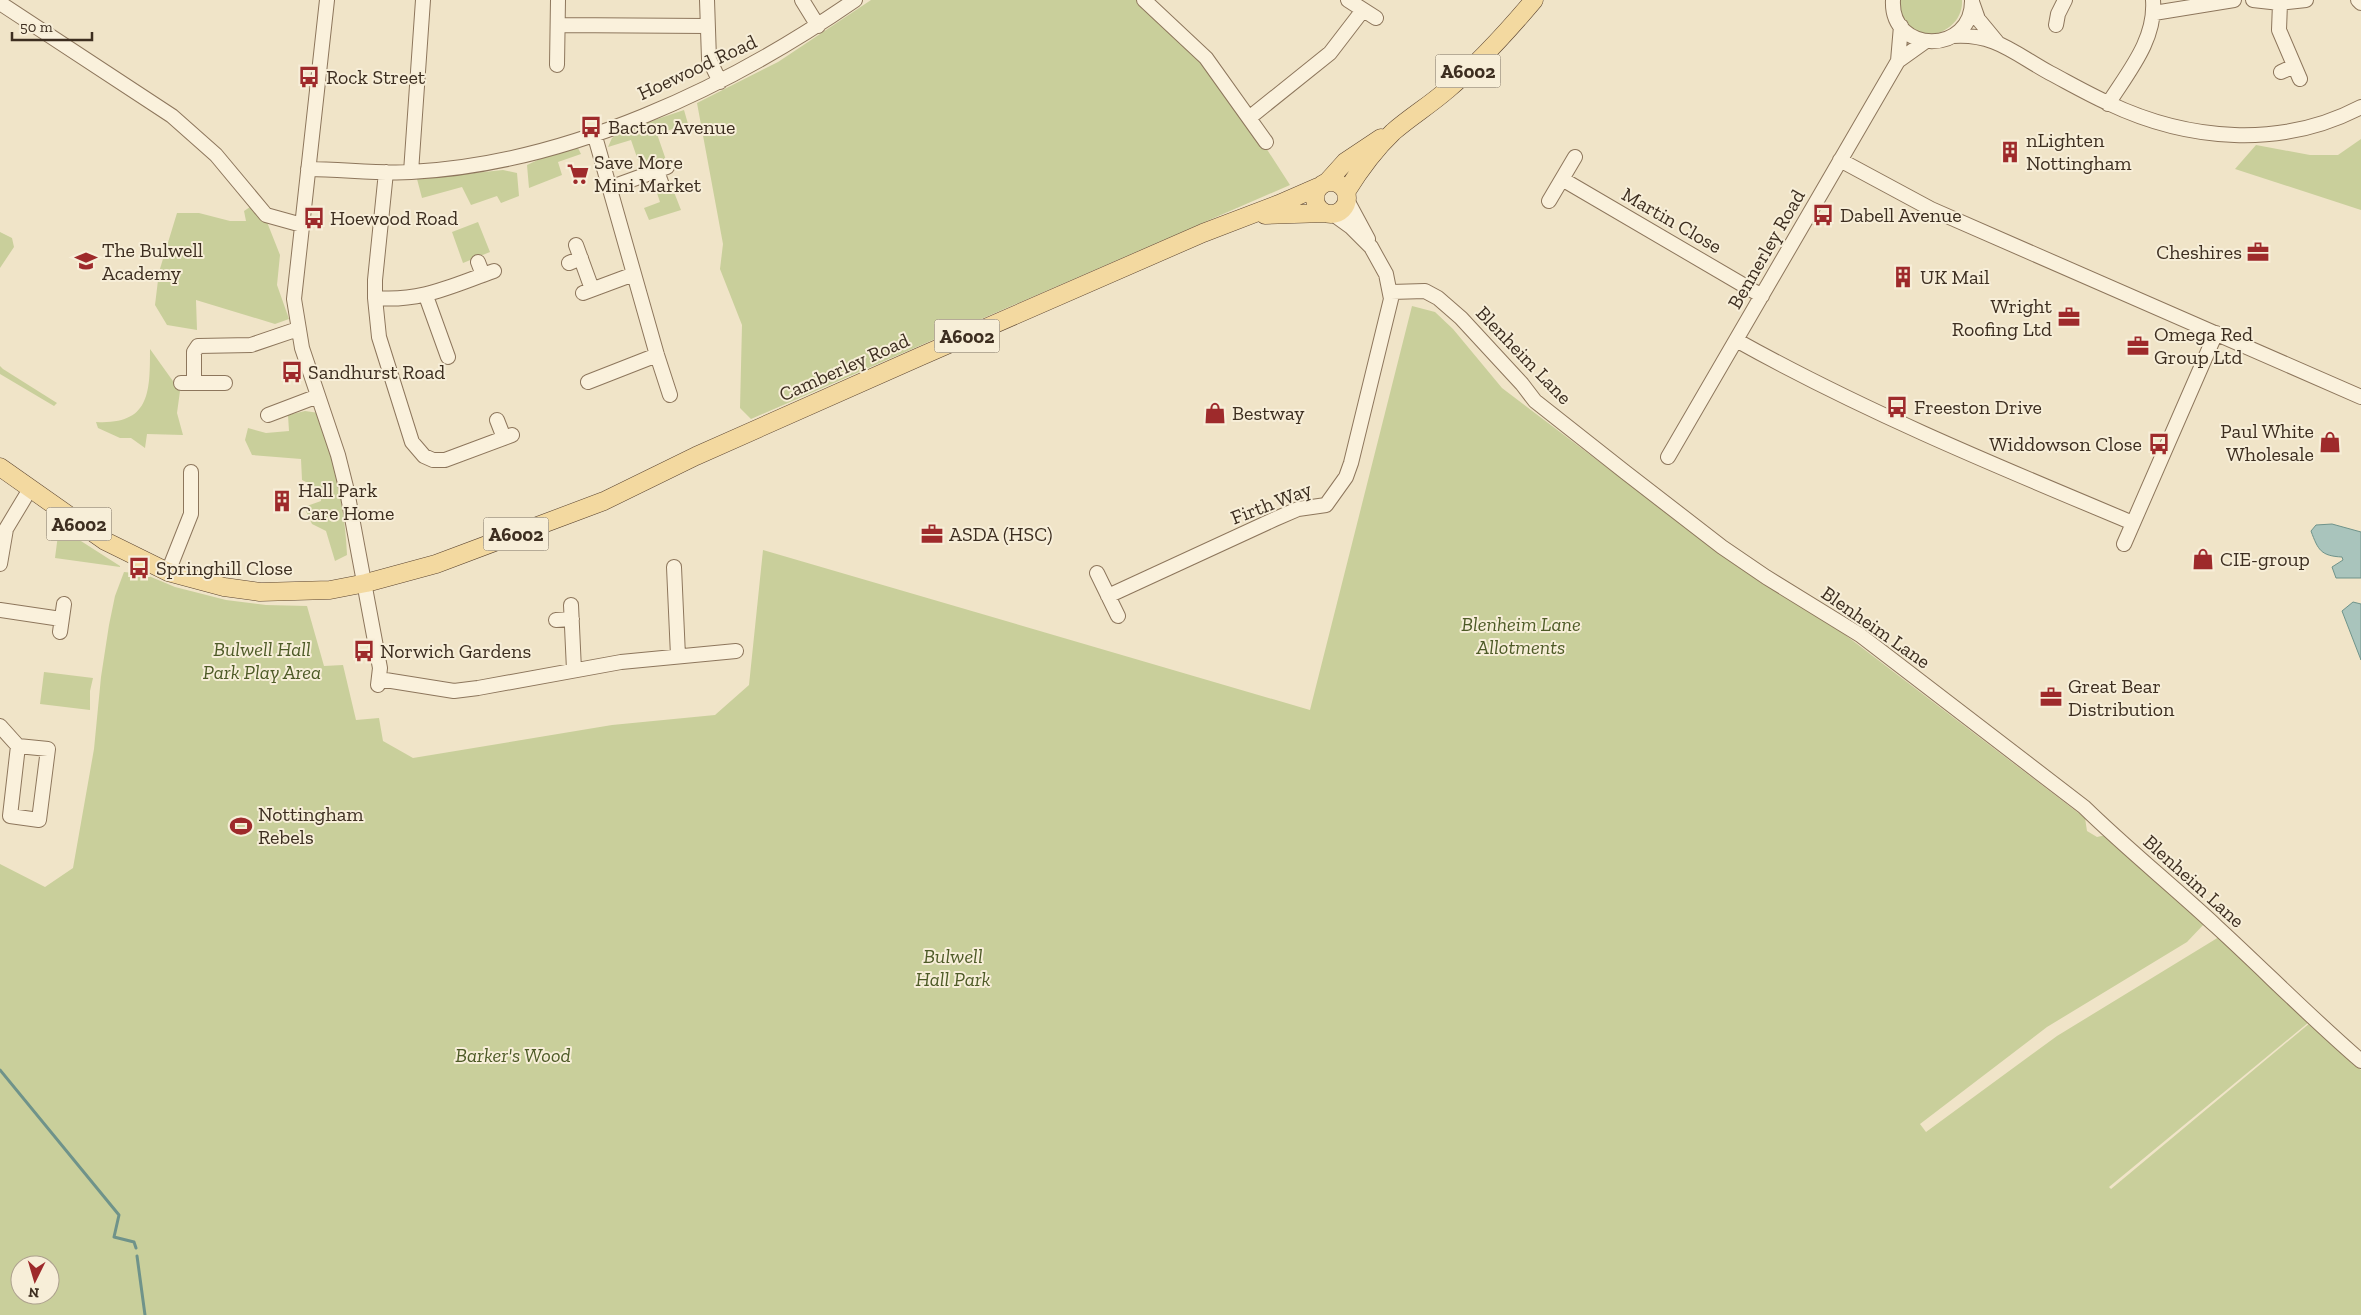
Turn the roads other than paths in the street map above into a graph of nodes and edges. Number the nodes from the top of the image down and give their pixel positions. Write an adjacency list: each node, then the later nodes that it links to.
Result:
1 (328, 0): 45 (street)
2 (423, 0): 47 (street)
3 (558, 0): 24 (street)
4 (707, 0): 25 (street)
5 (802, 0): 26 (street)
6 (855, 0): 26 (street, Hoewood Road)
7 (1144, 0): 39 (street)
8 (1348, 0): 21 (street)
9 (1534, 0): 41 (main road, Camberley Road / A6002)
10 (2065, 0): 22 (street)
11 (2234, 0): 20 (street)
12 (2253, 0): 18 (street)
13 (2306, 0): 18 (street)
14 (2358, 0): 19 (street)
15 (1892, 1): 27 (street)
16 (1972, 1): 28 (street); 30 (street)
17 (0, 3): 56 (street)
18 (2280, 3): 33 (street)
19 (2361, 3)
20 (2153, 6): 37 (street)
21 (1363, 10): 23 (street); 39 (street)
22 (2054, 16)
23 (1376, 18)
24 (558, 25): 25 (street); 32 (street)
25 (708, 26): 36 (street)
26 (818, 26): 36 (street, Hoewood Road)
27 (1901, 26): 29 (street); 31 (street, Bennerley Road)
28 (1953, 36): 29 (street); 30 (street)
29 (1926, 41): 31 (street, Bennerley Road)
30 (1998, 42): 37 (street)
31 (1898, 61): 44 (street, Bennerley Road)
32 (557, 65)
33 (2294, 66): 34 (street); 35 (street)
34 (2281, 72)
35 (2300, 79)
36 (720, 82): 40 (street, Hoewood Road)
37 (2108, 104): 38 (street)
38 (2361, 107)
39 (1249, 118): 42 (street)
40 (594, 133): 47 (street, Hoewood Road); 51 (street)
41 (1392, 133): 49 (main road, Camberley Road / A6002); 52 (main road, Camberley Road / A6002)
42 (1266, 142)
43 (1575, 157): 48 (street)
44 (1840, 160): 63 (street, Bennerley Road); 66 (street)
45 (308, 168): 46 (street, Hoewood Road); 56 (street)
46 (386, 172): 47 (street, Hoewood Road); 64 (street)
47 (411, 172)
48 (1562, 179): 53 (street); 63 (street, Martin Close)
49 (1323, 184): 52 (main road); 54 (main road); 55 (main road, Camberley Road / A6002)
50 (662, 185): 51 (street)
51 (609, 188): 60 (street)
52 (1346, 196): 54 (main road); 58 (street)
53 (1549, 201)
54 (1329, 214): 55 (main road, Camberley Road / A6002); 58 (street)
55 (1240, 219): 88 (main road, Camberley Road / A6002)
56 (302, 224): 65 (street)
57 (576, 245): 60 (street)
58 (1371, 247): 61 (street)
59 (485, 269): 62 (street)
60 (634, 274): 68 (street)
61 (1390, 292): 89 (street, Firth Way); 101 (street, Blenheim Lane)
62 (426, 296): 64 (street); 69 (street)
63 (1762, 296): 67 (street, Bennerley Road)
64 (375, 298): 76 (street)
65 (298, 329): 70 (street); 73 (street)
66 (2216, 333): 74 (street); 81 (street)
67 (1736, 340): 77 (street, Bennerley Road); 81 (street)
68 (657, 355): 71 (street); 72 (street)
69 (448, 357)
70 (225, 383)
71 (595, 383)
72 (670, 395)
73 (318, 396): 75 (street); 88 (street)
74 (2361, 397)
75 (268, 415)
76 (497, 420)
77 (1668, 457)
78 (0, 467): 80 (main road, A6002)
79 (191, 472): 86 (street)
80 (30, 489): 82 (street); 86 (main road, A6002)
81 (2133, 523): 83 (street)
82 (2, 535): 84 (street)
83 (2124, 544)
84 (0, 564)
85 (674, 566): 97 (street)
86 (168, 572): 88 (main road, A6002)
87 (1097, 573): 89 (street)
88 (366, 584): 98 (street)
89 (1108, 596): 93 (street)
90 (64, 604): 92 (street)
91 (571, 605): 95 (street)
92 (0, 610)
93 (1118, 616)
94 (556, 620): 95 (street)
95 (572, 620): 98 (street)
96 (736, 651): 97 (street)
97 (678, 656): 98 (street)
98 (574, 670)
99 (0, 726): 100 (street)
100 (18, 746): 100 (street)
101 (2361, 1061)

